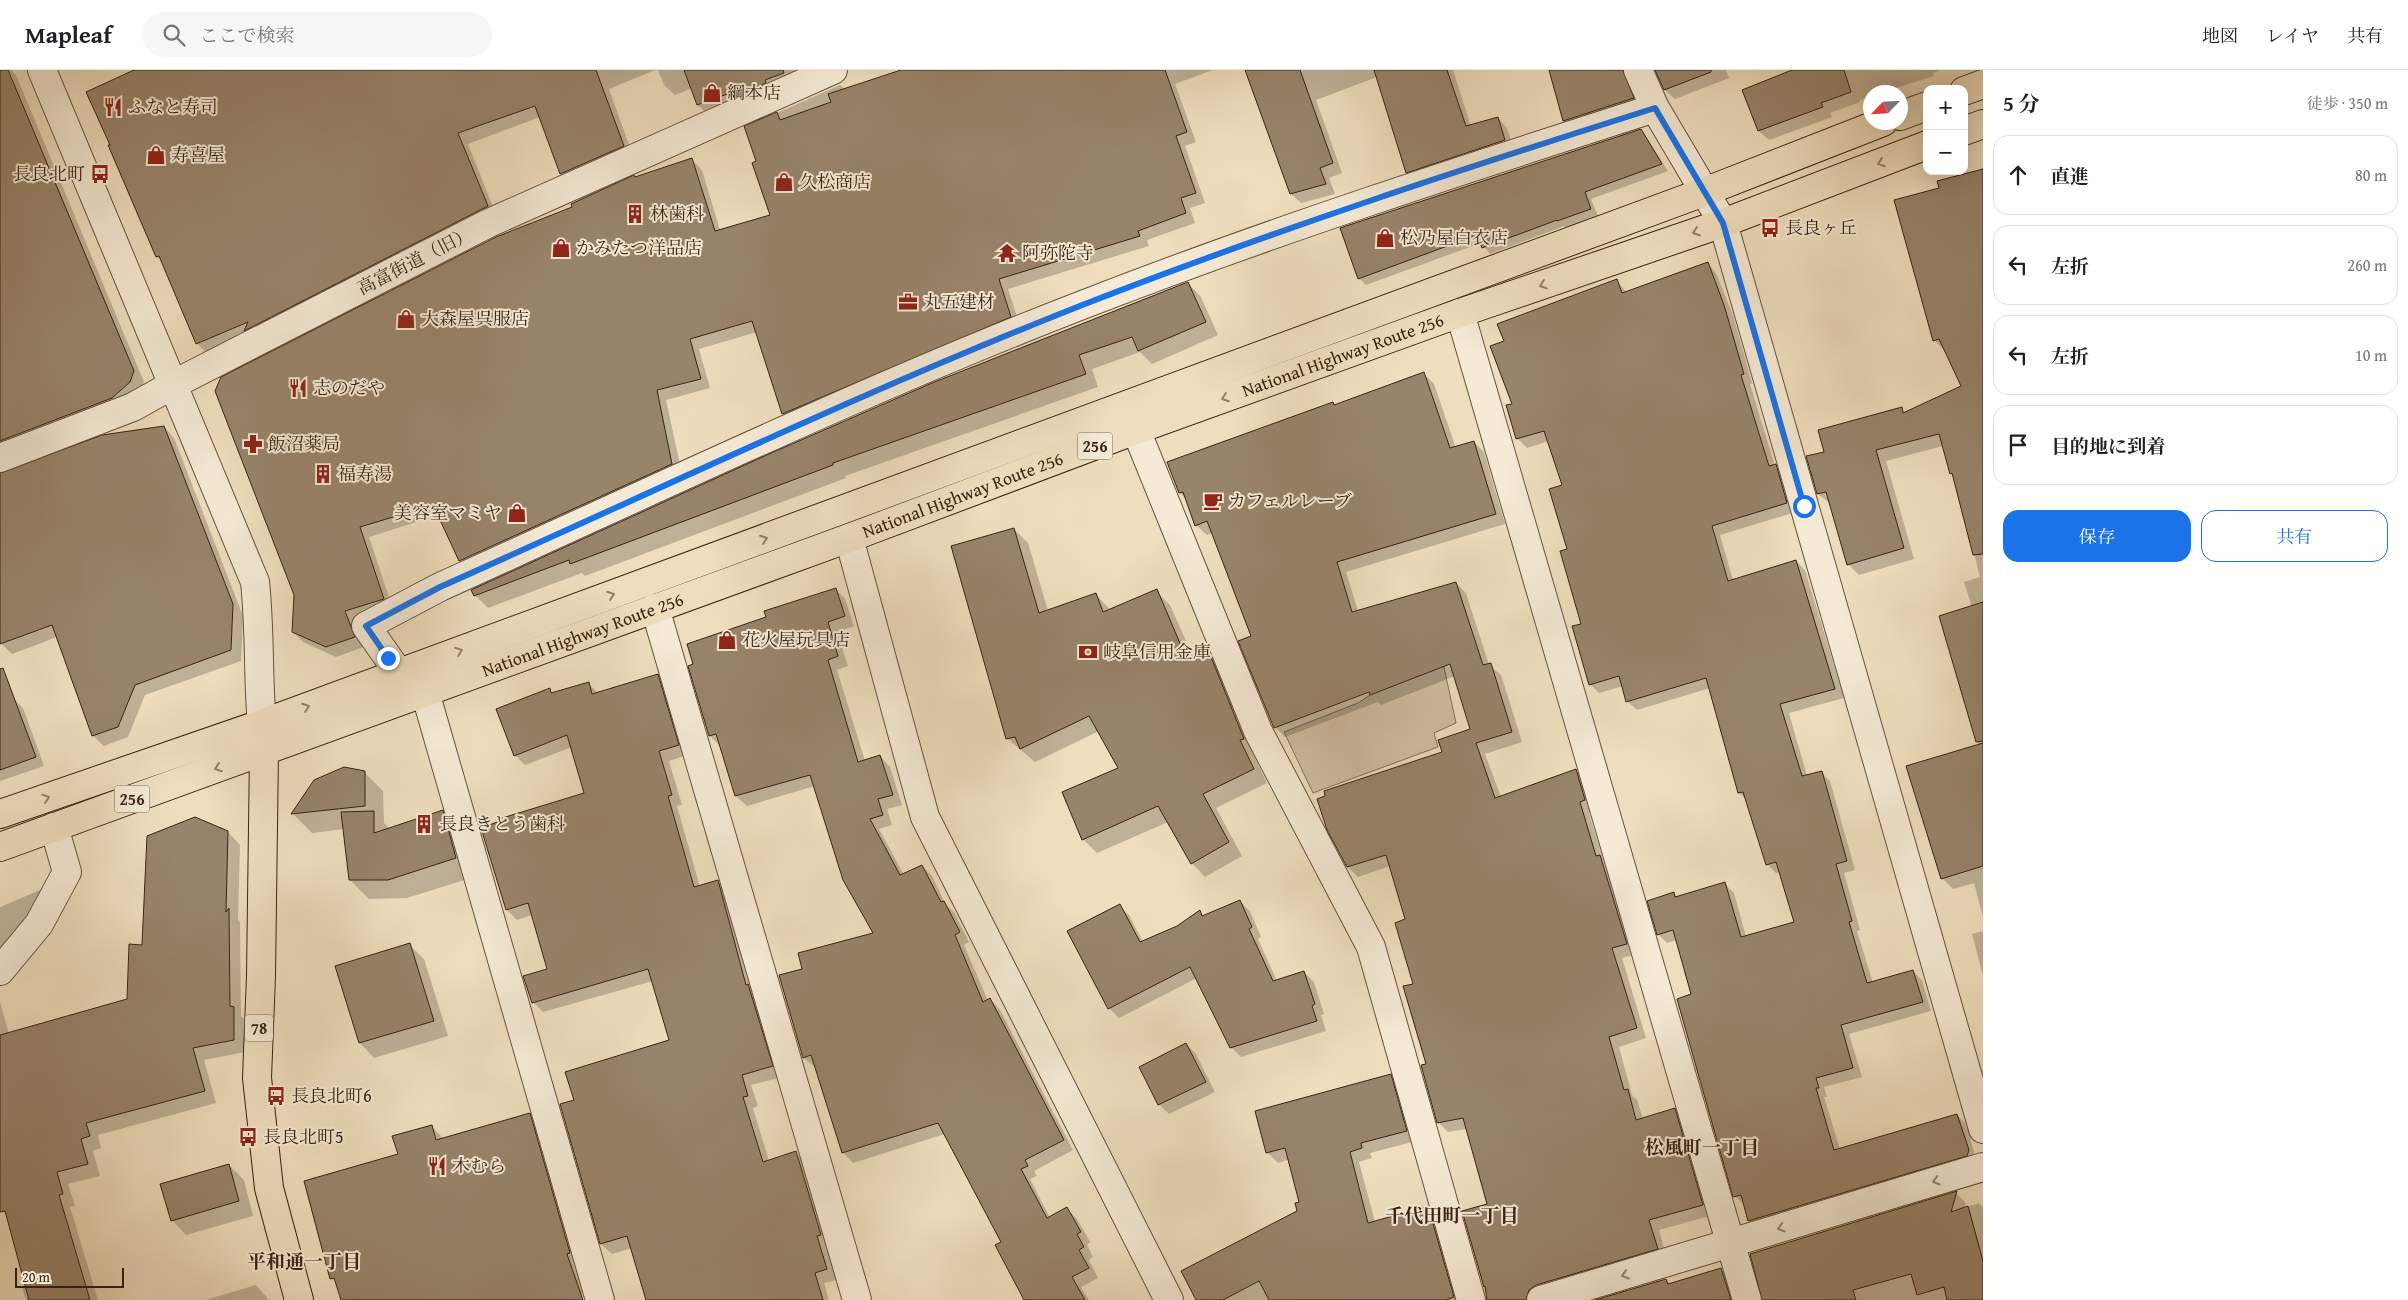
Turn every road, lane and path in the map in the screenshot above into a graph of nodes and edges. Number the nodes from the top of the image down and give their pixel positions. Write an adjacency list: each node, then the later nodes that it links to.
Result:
1 (42, 70): 17 (street)
2 (833, 70): 4 (street, 高富街道（旧）)
3 (1638, 70): 8 (street)
4 (783, 80): 17 (street, 高富街道（旧）)
5 (1983, 84): 6 (main road)
6 (1968, 90)
7 (1923, 107): 9 (main road)
8 (1655, 108): 14 (street); 22 (street)
9 (1908, 113)
10 (1983, 124): 12 (main road)
11 (1863, 130): 14 (main road, National Highway Route 256 / 256)
12 (1967, 130)
13 (1923, 148): 15 (main road, National Highway Route 256 / 256, one-way to 15)
14 (1704, 192): 15 (street); 22 (main road, National Highway Route 256 / 256, one-way to 14)
15 (1723, 223): 16 (main road, National Highway Route 256 / 256, one-way to 16); 30 (street)
16 (1460, 313): 18 (main road, National Highway Route 256 / 256, one-way to 18); 32 (street)
17 (174, 384): 19 (street, 高富街道（旧）); 24 (street)
18 (1136, 430): 20 (main road, National Highway Route 256 / 256); 37 (street)
19 (0, 458)
20 (849, 538): 21 (main road, National Highway Route 256 / 256); 36 (street)
21 (655, 608): 23 (main road, National Highway Route 256 / 256); 35 (street)
22 (399, 673): 23 (street); 24 (main road, National Highway Route 256 / 256, one-way to 22)
23 (417, 695): 25 (main road, National Highway Route 256 / 256); 34 (street)
24 (261, 724): 25 (street); 26 (main road, National Highway Route 256 / 256, one-way to 24)
25 (264, 752): 27 (main road, National Highway Route 256 / 256, one-way to 27); 33 (main road, 78)
26 (0, 814)
27 (54, 827): 28 (main road, National Highway Route 256 / 256); 29 (street)
28 (0, 847)
29 (0, 971)
30 (1983, 1130)
31 (1983, 1167): 32 (street, one-way to 32)
32 (1731, 1244): 38 (street, one-way to 38); 39 (street)
33 (298, 1300)
34 (600, 1300)
35 (857, 1300)
36 (1169, 1300)
37 (1471, 1300)
38 (1541, 1300)
39 (1747, 1300)

